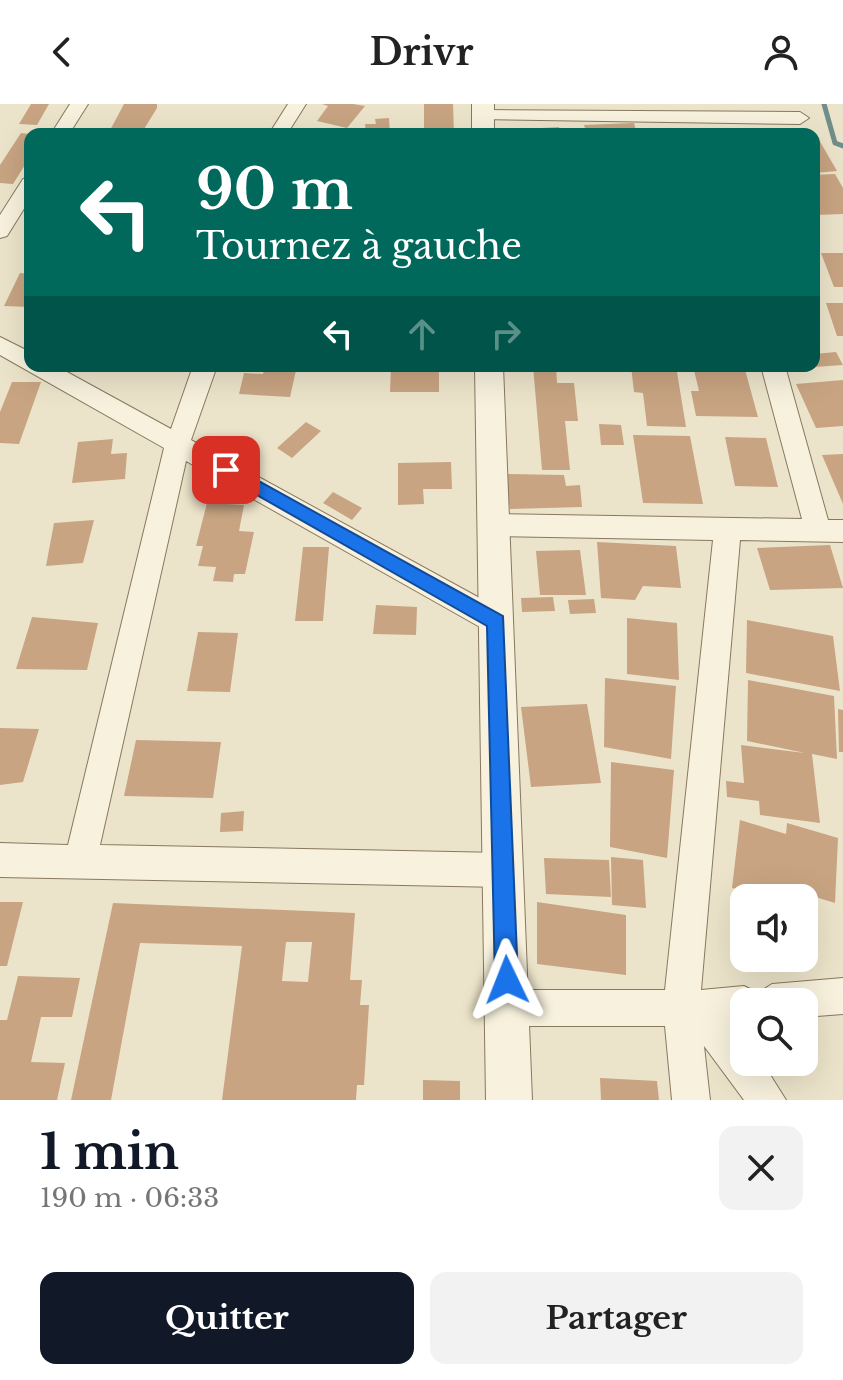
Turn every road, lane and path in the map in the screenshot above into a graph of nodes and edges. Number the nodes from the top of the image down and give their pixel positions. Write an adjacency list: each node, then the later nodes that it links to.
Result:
1 (79, 104): 6 (street)
2 (297, 104): 7 (street)
3 (483, 118): 5 (street)
4 (800, 118): 5 (street)
5 (709, 126)
6 (64, 128)
7 (282, 128)
8 (24, 193): 9 (street)
9 (0, 231)
10 (0, 345): 11 (street)
11 (24, 359)
12 (48, 372): 16 (street)
13 (203, 372): 16 (street)
14 (489, 372): 17 (street)
15 (775, 372): 19 (street)
16 (178, 443): 20 (street); 22 (street)
17 (493, 525): 18 (street); 20 (street)
18 (728, 528): 19 (street); 28 (street)
19 (830, 531)
20 (497, 622): 23 (street)
21 (0, 860): 22 (street)
22 (80, 862): 23 (street)
23 (502, 870): 27 (street)
24 (843, 996): 25 (street)
25 (818, 998)
26 (730, 1005): 28 (street)
27 (508, 1008): 28 (street); 29 (street)
28 (690, 1008): 30 (street); 31 (street)
29 (509, 1100)
30 (691, 1100)
31 (767, 1100)

